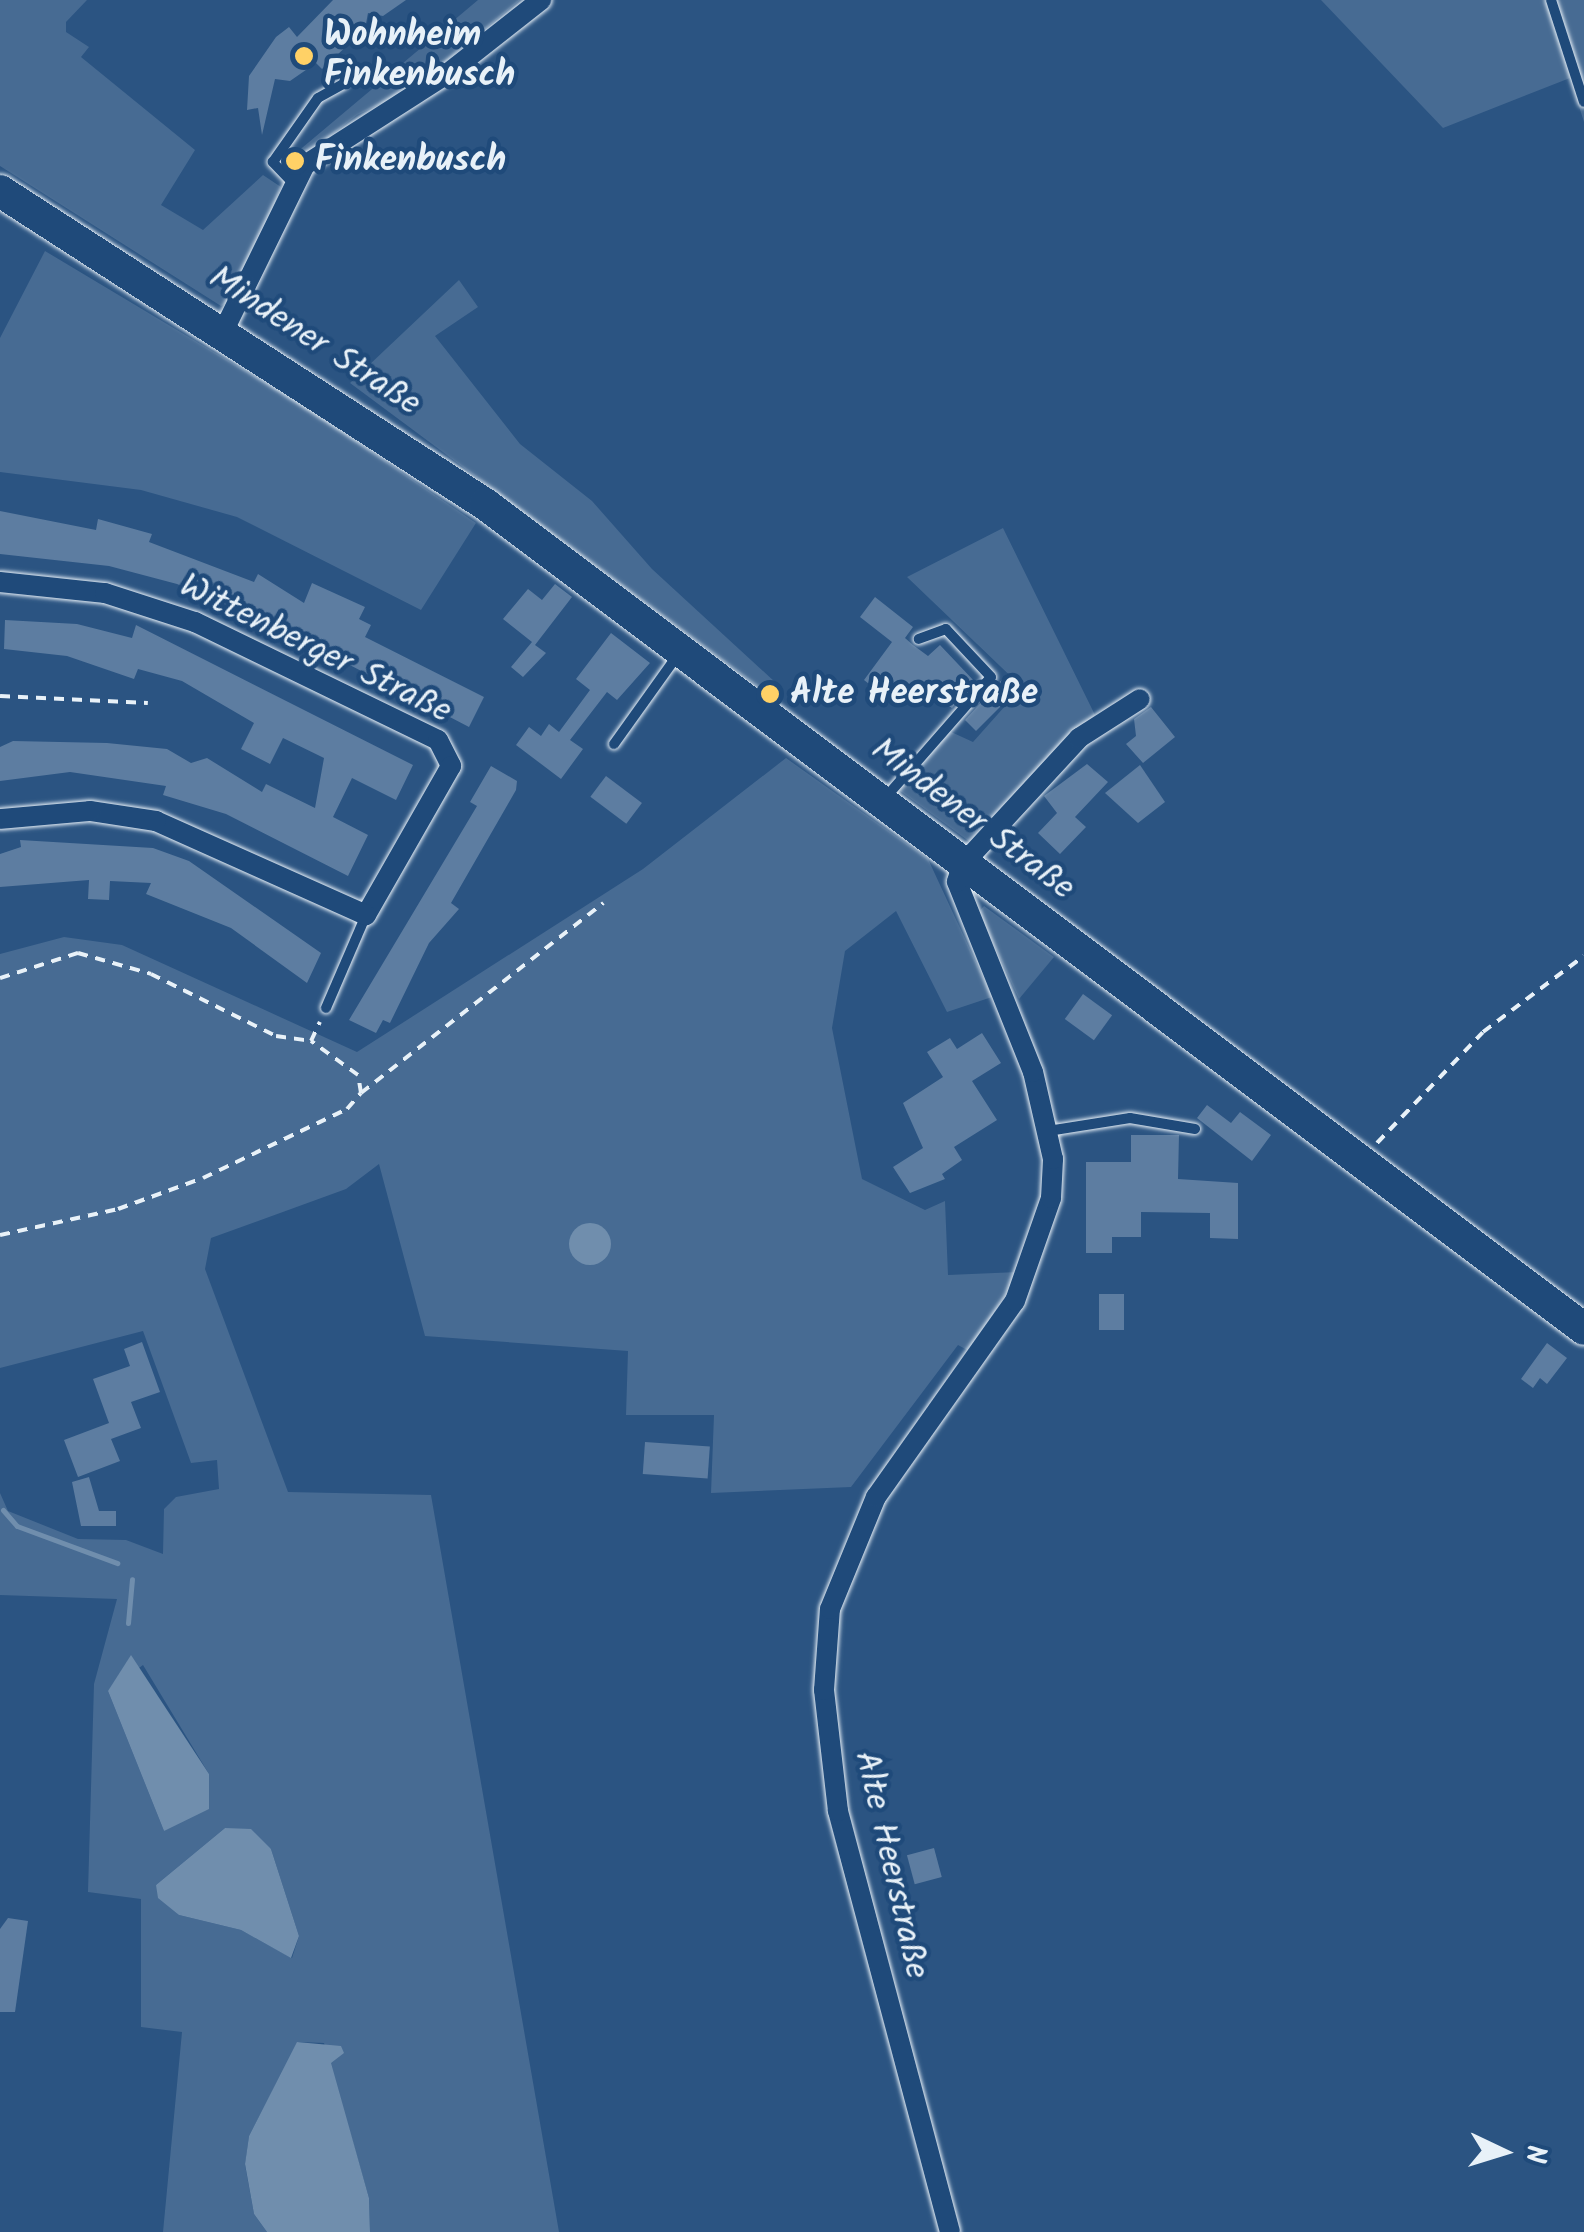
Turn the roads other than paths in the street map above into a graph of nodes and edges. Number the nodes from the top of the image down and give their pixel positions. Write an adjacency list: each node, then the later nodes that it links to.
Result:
1 (541, 0): 5 (street)
2 (1551, 0): 4 (lane)
3 (343, 84): 5 (lane)
4 (1584, 102)
5 (292, 182): 7 (street)
6 (0, 191): 7 (main road, Mindener Straße)
7 (224, 330): 10 (main road, Mindener Straße)
8 (0, 582): 16 (street, Wittenberger Straße)
9 (919, 639): 13 (lane)
10 (680, 650): 12 (lane); 13 (main road, Mindener Straße)
11 (1140, 699): 15 (street)
12 (614, 744)
13 (882, 802): 15 (main road, Mindener Straße)
14 (0, 819): 16 (street)
15 (962, 866): 19 (street, Alte Heerstraße); 20 (main road, Mindener Straße)
16 (366, 915): 17 (lane)
17 (326, 1008)
18 (1196, 1129): 19 (lane)
19 (1048, 1131): 21 (street, Alte Heerstraße)
20 (1584, 1329)
21 (950, 2232)

